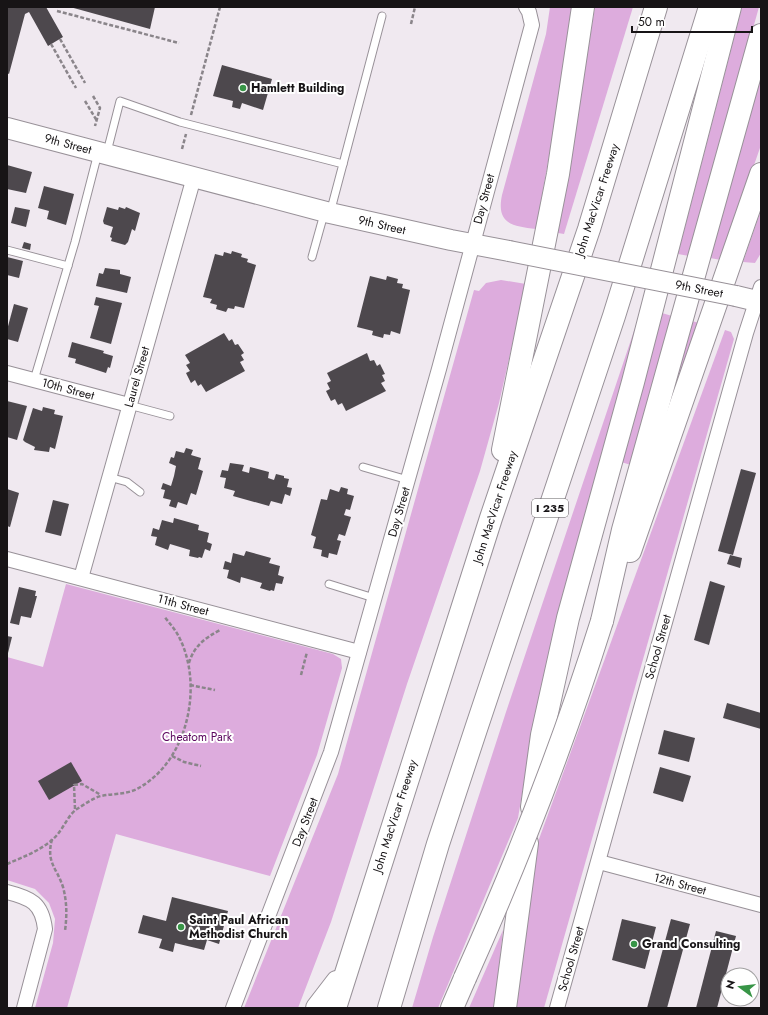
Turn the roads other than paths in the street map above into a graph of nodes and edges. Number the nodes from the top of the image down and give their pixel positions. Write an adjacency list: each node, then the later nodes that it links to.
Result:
1 (526, 7): 14 (street, Day Street)
2 (583, 7): 27 (highway)
3 (656, 7): 27 (highway, John MacVicar Freeway)
4 (710, 7): 42 (highway, I 235)
5 (730, 7): 44 (highway)
6 (382, 16): 10 (lane)
7 (761, 35): 32 (highway)
8 (7, 128): 9 (street, 9th Street)
9 (102, 153): 10 (lane); 12 (street, 9th Street); 17 (lane)
10 (343, 164): 13 (lane)
11 (761, 174): 32 (highway)
12 (194, 177): 13 (street, 9th Street); 21 (street, Laurel Street)
13 (327, 212): 14 (street, 9th Street); 16 (lane)
14 (472, 245): 18 (street, 9th Street, bridge); 25 (street, Day Street)
15 (7, 250): 17 (lane)
16 (312, 257)
17 (68, 266): 20 (lane)
18 (759, 297): 34 (street, School Street)
19 (7, 373): 20 (street, 10th Street)
20 (34, 380): 21 (street, 10th Street)
21 (129, 405): 22 (lane); 24 (street, Laurel Street)
22 (170, 416)
23 (363, 467): 25 (lane)
24 (109, 477): 26 (lane); 29 (street, Laurel Street)
25 (408, 480): 31 (street, Day Street)
26 (140, 492)
27 (491, 518): 37 (highway, John MacVicar Freeway)
28 (7, 558): 29 (street, 11th Street)
29 (81, 578): 33 (street, 11th Street)
30 (329, 584): 31 (lane)
31 (374, 598): 33 (street, Day Street)
32 (602, 618): 43 (highway, bridge)
33 (359, 652): 39 (street, Day Street)
34 (598, 862): 36 (street, 12th Street); 45 (street, School Street)
35 (7, 892): 38 (street)
36 (761, 905)
37 (345, 971): 40 (highway); 41 (highway, John MacVicar Freeway)
38 (24, 1008)
39 (233, 1008)
40 (318, 1008)
41 (335, 1008)
42 (389, 1008)
43 (452, 1008)
44 (505, 1008)
45 (557, 1008)

